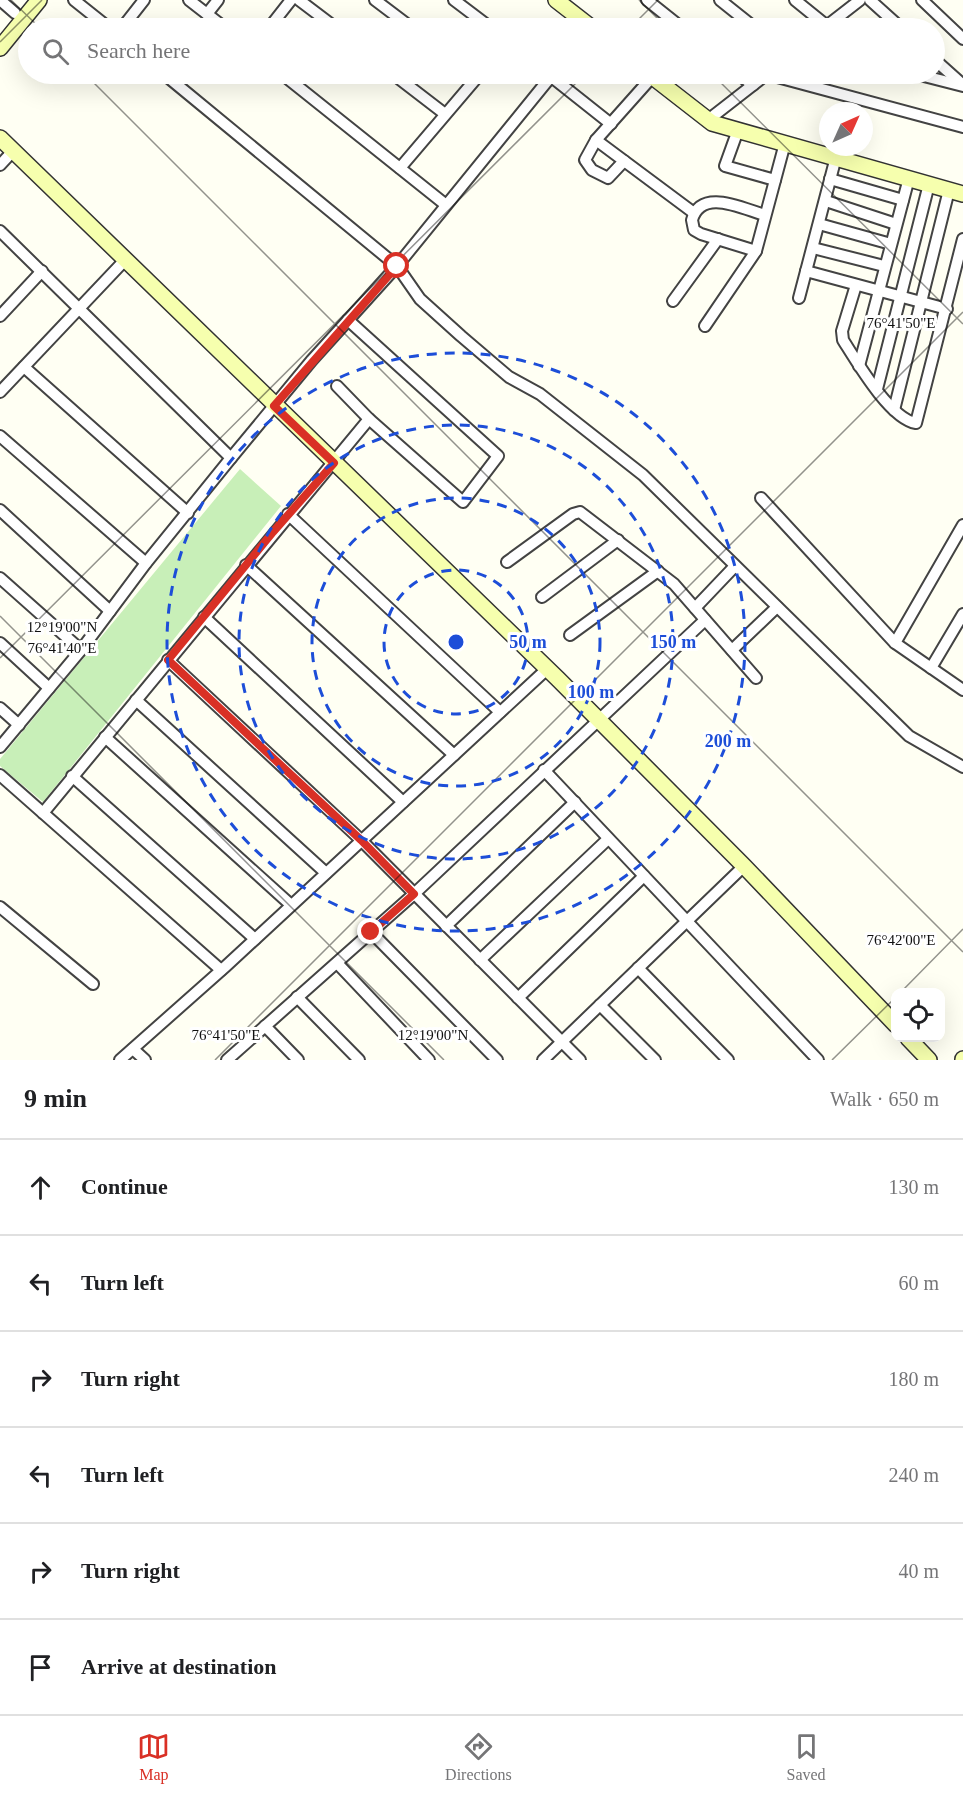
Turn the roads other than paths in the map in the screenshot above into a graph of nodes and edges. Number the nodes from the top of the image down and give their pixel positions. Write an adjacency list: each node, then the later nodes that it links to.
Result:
1 (0, 0): 19 (street)
2 (27, 0): 19 (street)
3 (39, 0): 21 (street)
4 (74, 0): 22 (street)
5 (144, 0): 23 (street)
6 (189, 0): 20 (street)
7 (218, 0): 20 (street)
8 (291, 0): 25 (street)
9 (299, 0): 26 (street)
10 (375, 0): 27 (street)
11 (454, 0): 28 (street)
12 (556, 0): 29 (street)
13 (647, 0): 30 (street)
14 (720, 0): 31 (street)
15 (795, 0): 32 (street)
16 (860, 0): 33 (street)
17 (870, 0): 34 (street)
18 (922, 0): 35 (street)
19 (15, 13): 38 (street)
20 (207, 15): 24 (street)
21 (24, 18)
22 (96, 18)
23 (130, 18)
24 (211, 18)
25 (277, 18)
26 (323, 18)
27 (399, 18)
28 (478, 18)
29 (578, 18)
30 (670, 18)
31 (742, 18)
32 (815, 18)
33 (837, 18)
34 (890, 18)
35 (941, 18)
36 (945, 22): 39 (street)
37 (18, 26): 40 (street)
38 (0, 33)
39 (963, 39)
40 (0, 48)
41 (945, 69): 53 (street)
42 (945, 81): 53 (street)
43 (176, 84): 88 (street)
44 (295, 84): 66 (street)
45 (406, 84): 54 (street)
46 (468, 84): 54 (street)
47 (542, 84): 74 (street)
48 (562, 84): 56 (street)
49 (644, 84): 56 (street)
50 (662, 84): 55 (street)
51 (803, 84): 57 (street)
52 (753, 85): 55 (street)
53 (963, 86)
54 (445, 114): 66 (street)
55 (708, 120): 58 (street)
56 (611, 124): 60 (street)
57 (963, 127)
58 (738, 130): 61 (street); 69 (street)
59 (0, 138): 62 (street)
60 (596, 140): 64 (street); 64 (street)
61 (784, 143): 63 (street); 69 (street)
62 (13, 151): 65 (street); 87 (street)
63 (836, 157): 67 (street); 68 (street)
64 (624, 161): 75 (street)
65 (0, 165)
66 (400, 168): 74 (street)
67 (909, 178): 70 (street); 72 (street)
68 (830, 179): 72 (street); 73 (street)
69 (775, 180): 76 (street)
70 (929, 184): 71 (street); 94 (street)
71 (956, 192): 97 (street)
72 (903, 200): 78 (street)
73 (826, 201): 77 (street); 78 (street)
74 (446, 205): 88 (street)
75 (694, 213): 76 (street); 80 (street)
76 (765, 215): 86 (street)
77 (819, 224): 83 (street); 84 (street)
78 (896, 224): 83 (street)
79 (0, 231): 82 (street)
80 (718, 239): 86 (street); 96 (street)
81 (963, 239): 99 (street)
82 (9, 240): 85 (street); 91 (street)
83 (891, 244): 89 (street)
84 (813, 248): 89 (street); 90 (street)
85 (0, 249)
86 (756, 251): 102 (street)
87 (125, 260): 98 (street); 108 (street)
88 (397, 266): 101 (street); 123 (street)
89 (884, 266): 93 (street)
90 (806, 271): 92 (street); 95 (street)
91 (42, 272): 98 (street); 100 (street)
92 (856, 285): 93 (street); 103 (street)
93 (878, 290): 94 (street); 103 (street)
94 (900, 296): 97 (street); 106 (street)
95 (799, 298)
96 (673, 301)
97 (921, 302): 99 (street); 109 (street)
98 (79, 309): 104 (street); 112 (street)
99 (947, 309): 109 (street)
100 (0, 316)
101 (348, 320): 108 (street); 110 (street)
102 (705, 326)
103 (860, 366): 106 (street)
104 (24, 367): 107 (street); 116 (street)
105 (337, 386): 110 (street)
106 (877, 389): 109 (street)
107 (0, 392)
108 (274, 406): 112 (street); 113 (street)
109 (894, 410)
110 (369, 419): 113 (street)
111 (0, 436): 120 (street)
112 (231, 458): 116 (street)
113 (334, 463): 117 (street); 140 (street)
114 (761, 498): 134 (street)
115 (0, 510): 129 (street)
116 (188, 513): 120 (street)
117 (288, 514): 122 (street); 146 (street)
118 (963, 525): 134 (street)
119 (618, 540): 121 (street); 124 (street); 126 (street)
120 (146, 562): 129 (street)
121 (507, 562)
122 (246, 565): 131 (street); 151 (street)
123 (735, 566): 127 (street); 128 (street)
124 (657, 571): 128 (street); 133 (street)
125 (0, 578): 136 (street)
126 (542, 597)
127 (777, 607): 137 (street); 152 (street)
128 (695, 608): 132 (street)
129 (110, 611): 136 (street)
130 (963, 614): 139 (street)
131 (204, 617): 138 (street); 156 (street)
132 (705, 620): 137 (street); 147 (street)
133 (570, 635)
134 (895, 642): 139 (street)
135 (0, 643): 142 (street)
136 (81, 650): 142 (street)
137 (732, 650): 141 (street)
138 (168, 660): 144 (street); 160 (street)
139 (931, 668): 143 (street)
140 (547, 669): 146 (street); 147 (street)
141 (756, 678)
142 (50, 688): 148 (street)
143 (962, 689)
144 (136, 700): 149 (street); 162 (street)
145 (0, 708): 148 (street)
146 (500, 712): 151 (street)
147 (598, 719): 153 (street); 161 (street)
148 (19, 725): 150 (street)
149 (105, 737): 155 (street); 165 (street)
150 (0, 747)
151 (454, 755): 156 (street)
152 (963, 766)
153 (544, 770): 157 (street); 164 (street)
154 (0, 776): 158 (street)
155 (72, 776): 158 (street); 170 (street)
156 (403, 802): 160 (street)
157 (575, 802): 159 (street); 168 (street)
158 (43, 813): 174 (street)
159 (608, 839): 163 (street); 171 (street)
160 (361, 840): 162 (street); 164 (street)
161 (744, 866): 167 (street); 179 (street)
162 (326, 873): 165 (street)
163 (644, 876): 167 (street); 177 (street)
164 (414, 894): 168 (street); 169 (street)
165 (291, 905): 170 (street)
166 (0, 907): 175 (street)
167 (687, 921): 173 (street); 195 (street)
168 (446, 926): 171 (street)
169 (371, 932): 172 (street); 190 (street)
170 (255, 939): 174 (street)
171 (480, 960): 177 (street)
172 (336, 963): 176 (street); 189 (street)
173 (638, 968): 178 (street); 194 (street)
174 (221, 970): 183 (street)
175 (93, 984)
176 (297, 997): 180 (street); 188 (street)
177 (518, 998): 181 (street)
178 (600, 1005): 181 (street); 193 (street)
179 (891, 1020)
180 (265, 1026): 186 (street); 187 (street)
181 (562, 1042): 191 (street); 192 (street)
182 (912, 1042): 196 (street)
183 (133, 1049): 184 (street); 185 (street)
184 (120, 1060)
185 (145, 1060)
186 (226, 1060)
187 (298, 1060)
188 (359, 1060)
189 (429, 1060)
190 (497, 1060)
191 (543, 1060)
192 (580, 1060)
193 (655, 1060)
194 (728, 1060)
195 (818, 1060)
196 (929, 1060)

